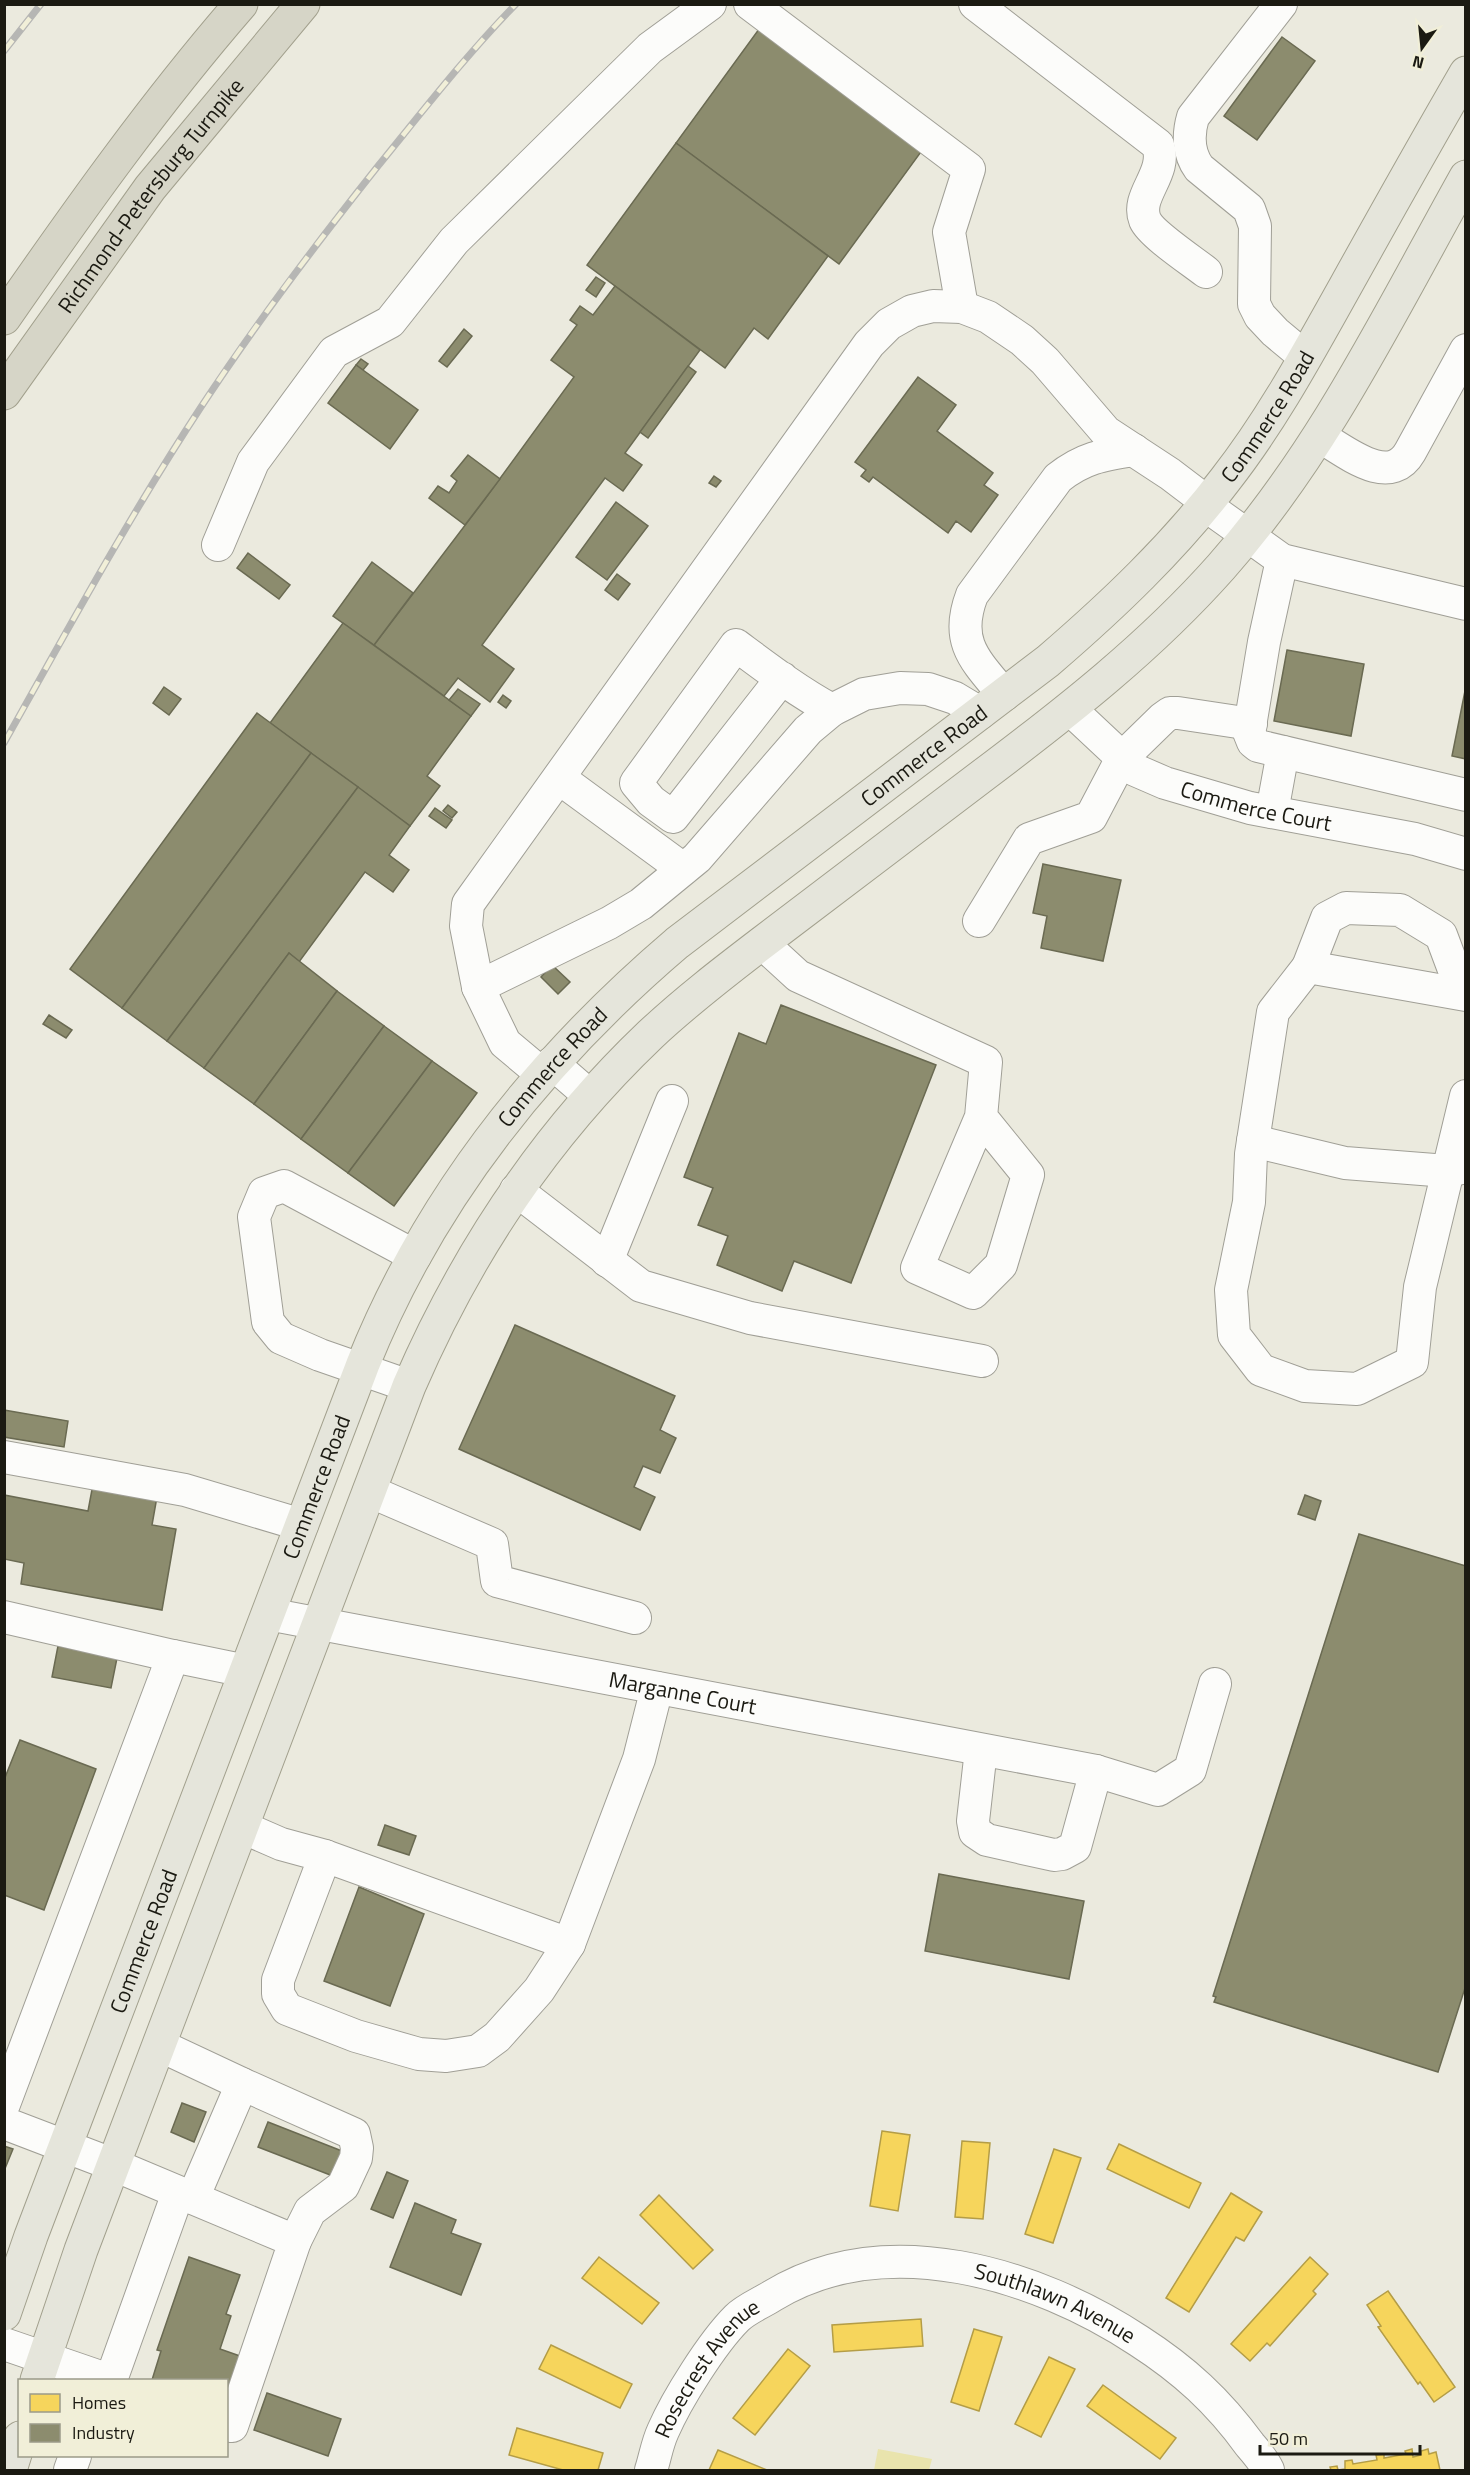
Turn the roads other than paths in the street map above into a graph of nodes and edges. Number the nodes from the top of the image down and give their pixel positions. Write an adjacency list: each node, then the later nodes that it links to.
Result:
1 (241, 4): 13 (highway, Richmond-Petersburg Turnpike)
2 (303, 4): 16 (highway, Richmond-Petersburg Turnpike)
3 (710, 4): 21 (street)
4 (750, 4): 12 (street)
5 (975, 4): 9 (street)
6 (1281, 4): 8 (street)
7 (1466, 73): 15 (main road, Commerce Road)
8 (1192, 155): 9 (street); 15 (street)
9 (1160, 161): 11 (street)
10 (1466, 177): 17 (main road, Commerce Road)
11 (1206, 272)
12 (962, 307): 18 (street); 31 (street)
13 (4, 318)
14 (1466, 350): 17 (street)
15 (1305, 357): 19 (main road, Commerce Road)
16 (4, 393)
17 (1319, 436): 20 (main road, Commerce Road)
18 (1134, 450): 19 (street); 25 (street)
19 (1205, 506): 20 (street); 25 (main road, Commerce Road)
20 (1247, 537): 22 (street); 26 (main road, Commerce Road)
21 (218, 545)
22 (1282, 561): 23 (street); 28 (street)
23 (1466, 604)
24 (782, 678): 24 (street); 27 (street)
25 (992, 704): 27 (street); 41 (main road, Commerce Road)
26 (1070, 709): 30 (street, Commerce Court); 37 (main road, Commerce Road)
27 (832, 710): 35 (street)
28 (1251, 724): 29 (street); 30 (street)
29 (1283, 752): 32 (street); 33 (street)
30 (1122, 758): 33 (street, Commerce Court); 36 (street)
31 (559, 778): 35 (street); 39 (street)
32 (1466, 795)
33 (1272, 812): 34 (street, Commerce Court)
34 (1466, 854)
35 (683, 869): 39 (street)
36 (979, 921)
37 (762, 943): 42 (main road, Commerce Road); 45 (street)
38 (1308, 967): 40 (street); 40 (street); 46 (street)
39 (478, 987): 41 (street)
40 (1464, 994)
41 (537, 1064): 42 (street); 49 (main road, Commerce Road)
42 (590, 1096): 48 (main road, Commerce Road)
43 (1466, 1096): 47 (street)
44 (672, 1101): 50 (street)
45 (981, 1117): 45 (street)
46 (1253, 1141): 47 (street); 47 (street)
47 (1456, 1169)
48 (516, 1190): 50 (street); 53 (main road, Commerce Road)
49 (415, 1256): 52 (main road, Commerce Road); 52 (street)
50 (607, 1261): 51 (street)
51 (982, 1361)
52 (362, 1368): 53 (street); 56 (main road, Commerce Road)
53 (410, 1386): 55 (main road, Commerce Road)
54 (4, 1457): 56 (street)
55 (369, 1491): 59 (street); 60 (main road, Commerce Road)
56 (302, 1525): 57 (main road, Commerce Road)
57 (268, 1614): 60 (street, Marganne Court); 62 (main road, Commerce Road)
58 (4, 1617): 61 (street)
59 (635, 1618)
60 (319, 1624): 64 (street, Marganne Court); 67 (main road, Commerce Road)
61 (173, 1656): 62 (street); 72 (street)
62 (246, 1671): 74 (main road, Commerce Road)
63 (1215, 1684): 66 (street, Marganne Court)
64 (657, 1688): 65 (street, Marganne Court); 69 (street)
65 (981, 1750): 66 (street, Marganne Court); 66 (street)
66 (1096, 1771)
67 (242, 1827): 68 (street); 70 (main road, Commerce Road)
68 (324, 1856): 69 (street); 69 (street)
69 (569, 1944)
70 (159, 2045): 71 (street); 75 (main road, Commerce Road)
71 (242, 2085): 76 (street); 77 (street)
72 (4, 2104)
73 (4, 2123): 74 (street)
74 (65, 2146): 75 (street); 79 (main road, Commerce Road)
75 (114, 2165): 76 (street); 81 (main road, Commerce Road)
76 (186, 2195): 77 (street); 83 (street)
77 (295, 2241): 84 (street)
78 (788, 2286): 87 (street, Rosecrest Avenue); 88 (street, Southlawn Avenue)
79 (4, 2314)
80 (4, 2344): 81 (street)
81 (41, 2368): 82 (street)
82 (104, 2379)
83 (110, 2379)
84 (228, 2425)
85 (18, 2444): 86 (main road)
86 (10, 2470)
87 (651, 2470)
88 (1269, 2470)

